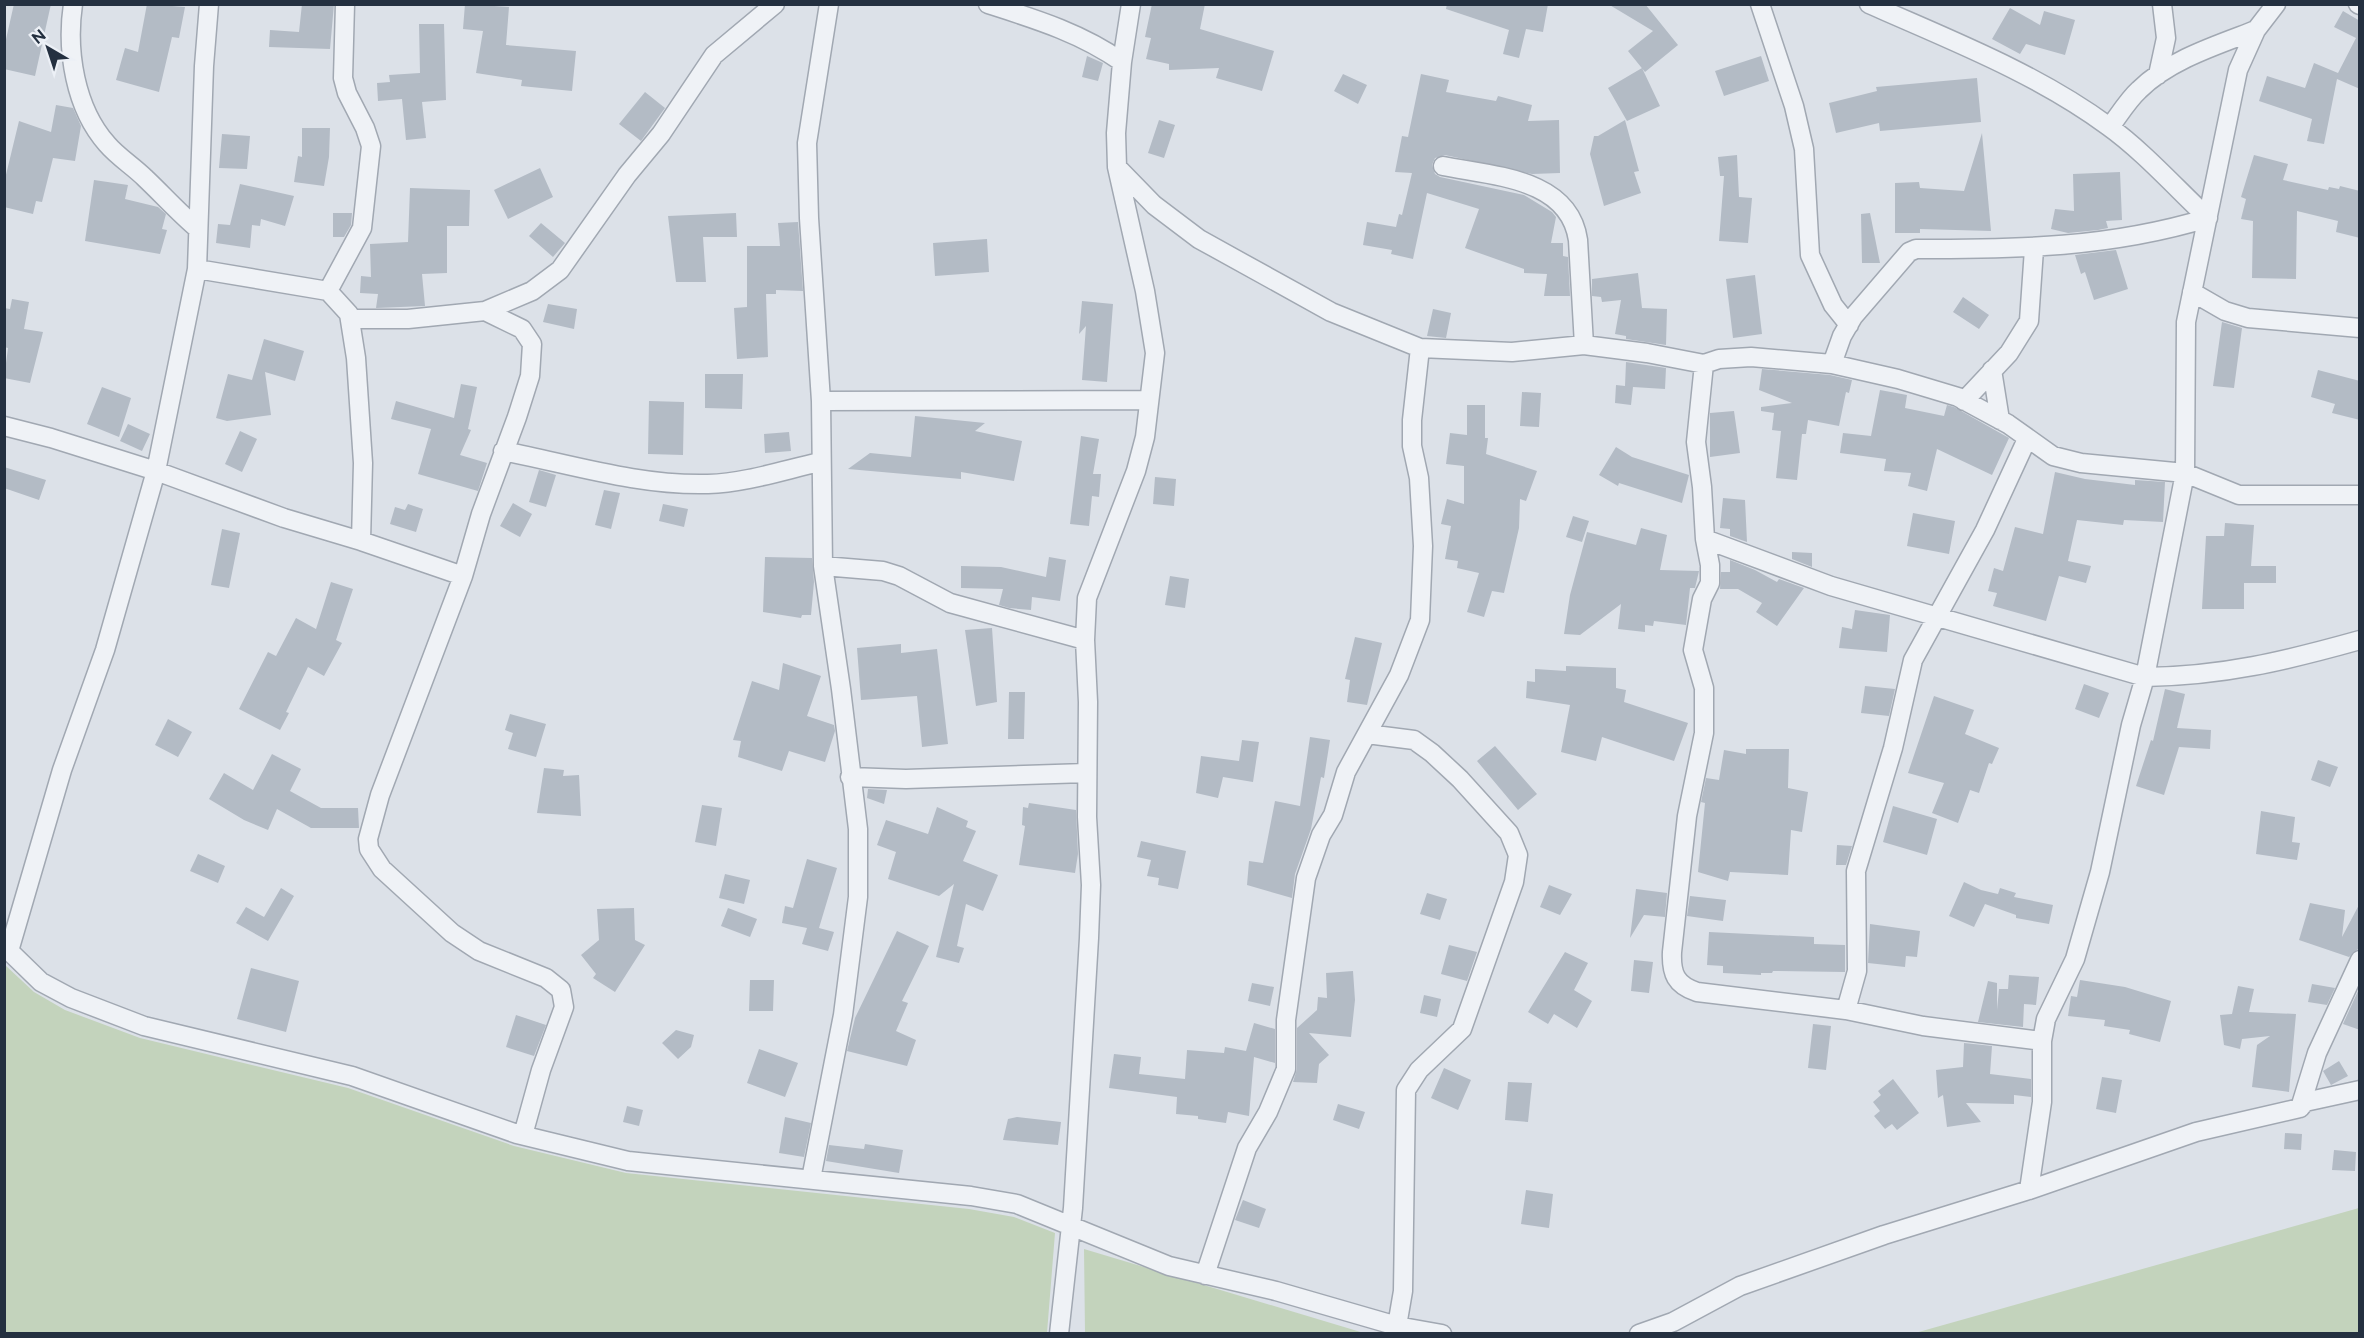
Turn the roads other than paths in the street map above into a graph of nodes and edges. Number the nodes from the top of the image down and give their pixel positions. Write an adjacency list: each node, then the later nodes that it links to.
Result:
1 (73, 4): 19 (street)
2 (209, 4): 19 (street)
3 (345, 4): 22 (street)
4 (775, 4): 24 (street)
5 (829, 4): 34 (street)
6 (988, 4): 13 (street)
7 (1131, 4): 13 (street)
8 (1760, 4): 26 (street)
9 (1869, 4): 15 (street)
10 (2162, 4): 14 (street)
11 (2276, 4): 12 (street)
12 (2256, 30): 14 (street); 18 (street)
13 (1122, 62): 16 (street)
14 (2158, 75): 15 (street)
15 (2110, 127): 18 (street)
16 (1117, 166): 29 (street); 33 (street)
17 (1443, 166): 28 (street)
18 (2208, 218): 20 (street); 23 (street)
19 (198, 229): 21 (street)
20 (2034, 249): 26 (street); 32 (street)
21 (197, 269): 22 (street); 41 (street)
22 (328, 291): 25 (street)
23 (2192, 292): 27 (street); 42 (street)
24 (485, 311): 25 (street); 39 (street)
25 (352, 320): 45 (street)
26 (1848, 325): 31 (street)
27 (2360, 328)
28 (1584, 345): 29 (street); 30 (street)
29 (1420, 348): 52 (street)
30 (1704, 364): 31 (street); 44 (street)
31 (1832, 364): 35 (street)
32 (1992, 370): 35 (street); 36 (street)
33 (1149, 400): 34 (street); 49 (street)
34 (821, 401): 40 (street)
35 (1964, 401): 36 (street)
36 (2000, 420): 38 (street)
37 (4, 426): 41 (street)
38 (2027, 439): 42 (street); 48 (street)
39 (503, 451): 40 (street); 47 (street)
40 (820, 462): 46 (street)
41 (156, 471): 45 (street); 55 (street)
42 (2185, 473): 43 (street); 51 (street)
43 (2360, 495)
44 (1705, 539): 48 (street); 57 (street)
45 (362, 541): 47 (street)
46 (823, 566): 49 (street); 54 (street)
47 (463, 576): 61 (street)
48 (1937, 615): 51 (street); 57 (street)
49 (1085, 640): 53 (street)
50 (2360, 640): 51 (street)
51 (2145, 677): 58 (street)
52 (1367, 734): 65 (street); 66 (street)
53 (1086, 773): 54 (street); 64 (street)
54 (850, 777): 62 (street)
55 (7, 949): 61 (street)
56 (2360, 960): 60 (street)
57 (1846, 1010): 58 (street)
58 (2042, 1041): 63 (street)
59 (2360, 1090): 60 (street)
60 (2300, 1108): 63 (street)
61 (523, 1135): 62 (street)
62 (811, 1179): 64 (street)
63 (2029, 1190): 69 (street)
64 (1069, 1225): 65 (street); 67 (street)
65 (1205, 1275): 66 (street)
66 (1397, 1326): 68 (street)
67 (1059, 1334)
68 (1442, 1334)
69 (1639, 1334)

